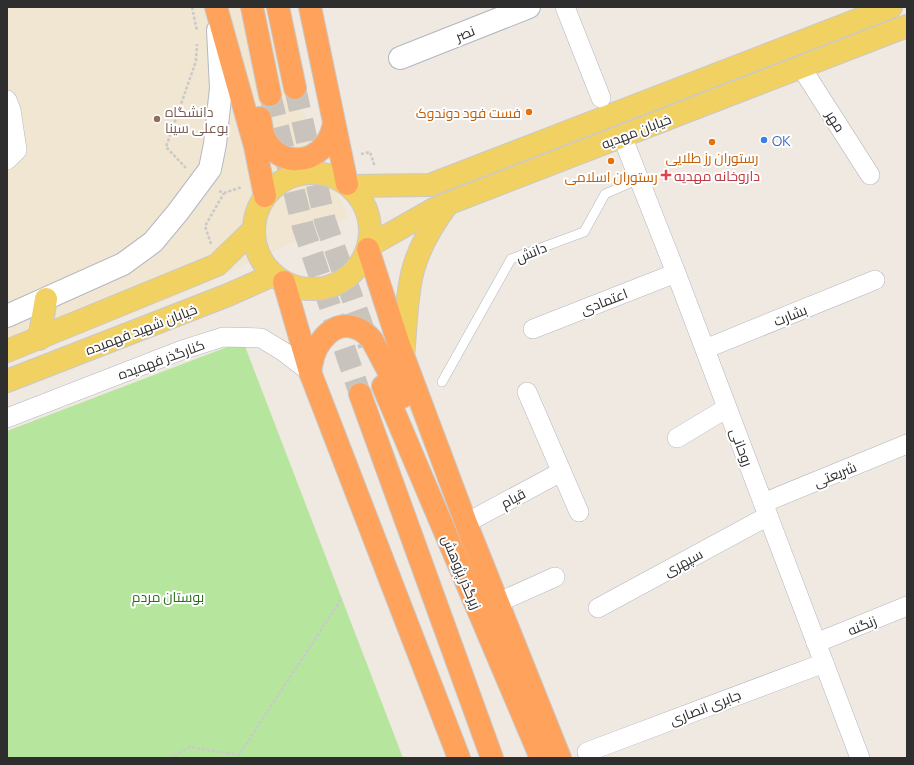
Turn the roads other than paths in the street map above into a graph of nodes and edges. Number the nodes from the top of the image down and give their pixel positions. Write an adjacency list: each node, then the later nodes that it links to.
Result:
1 (252, 7): 13 (highway)
2 (278, 7): 12 (highway)
3 (310, 7): 16 (highway)
4 (529, 7): 10 (street, نصر)
5 (565, 7): 14 (street)
6 (891, 7): 21 (main road, خیابان مهدیه)
7 (217, 8): 9 (highway); 29 (street)
8 (907, 26): 11 (main road, خیابان مهدیه)
9 (231, 58): 16 (highway); 22 (highway)
10 (400, 58)
11 (801, 67): 17 (main road, خیابان مهدیه); 19 (street, مهر)
12 (296, 88)
13 (270, 95)
14 (601, 98)
15 (7, 100): 18 (street)
16 (334, 124): 21 (highway)
17 (622, 136): 20 (street, روحانی); 23 (main road, خیابان مهدیه)
18 (7, 160)
19 (870, 175)
20 (639, 179): 26 (street, روحانی); 38 (lane, دانش)
21 (348, 185): 22 (main road); 25 (main road)
22 (264, 188): 24 (main road)
23 (448, 204): 25 (main road, خیابان مهدیه); 35 (main road)
24 (254, 230): 27 (main road); 32 (main road, خیابان شهید فهمیده)
25 (368, 248): 27 (main road); 35 (highway)
26 (676, 273): 31 (street, اعتمادی); 33 (street, روحانی)
27 (279, 279): 36 (highway); 37 (main road, خیابان شهید فهمیده)
28 (875, 280): 33 (street, بشارت)
29 (46, 299): 30 (street); 32 (main road)
30 (7, 316)
31 (533, 329)
32 (39, 339): 34 (main road, خیابان شهید فهمیده)
33 (705, 349): 42 (street, روحانی)
34 (7, 351)
35 (403, 356): 47 (highway)
36 (310, 372): 43 (street, کنارگذر فهمیده); 47 (highway); 58 (highway)
37 (7, 381)
38 (442, 382)
39 (383, 386): 60 (highway, زیرگذر پژوهش)
40 (527, 392): 46 (street)
41 (360, 394): 59 (highway)
42 (727, 408): 44 (street); 48 (street, روحانی)
43 (7, 418)
44 (677, 438)
45 (907, 444): 48 (street, شریعتی)
46 (561, 472): 49 (street); 50 (street, قیام)
47 (453, 489): 50 (highway)
48 (766, 510): 54 (street, سپهری); 55 (street, روحانی)
49 (578, 512)
50 (466, 523): 52 (highway)
51 (555, 577): 52 (street)
52 (498, 603): 61 (highway)
53 (907, 606): 55 (street, زنگنه)
54 (598, 608)
55 (816, 644): 56 (street, روحانی)
56 (824, 663): 57 (street, جابری انصاری); 62 (street, روحانی)
57 (587, 752)
58 (459, 758)
59 (492, 758)
60 (541, 758)
61 (560, 758)
62 (860, 758)

